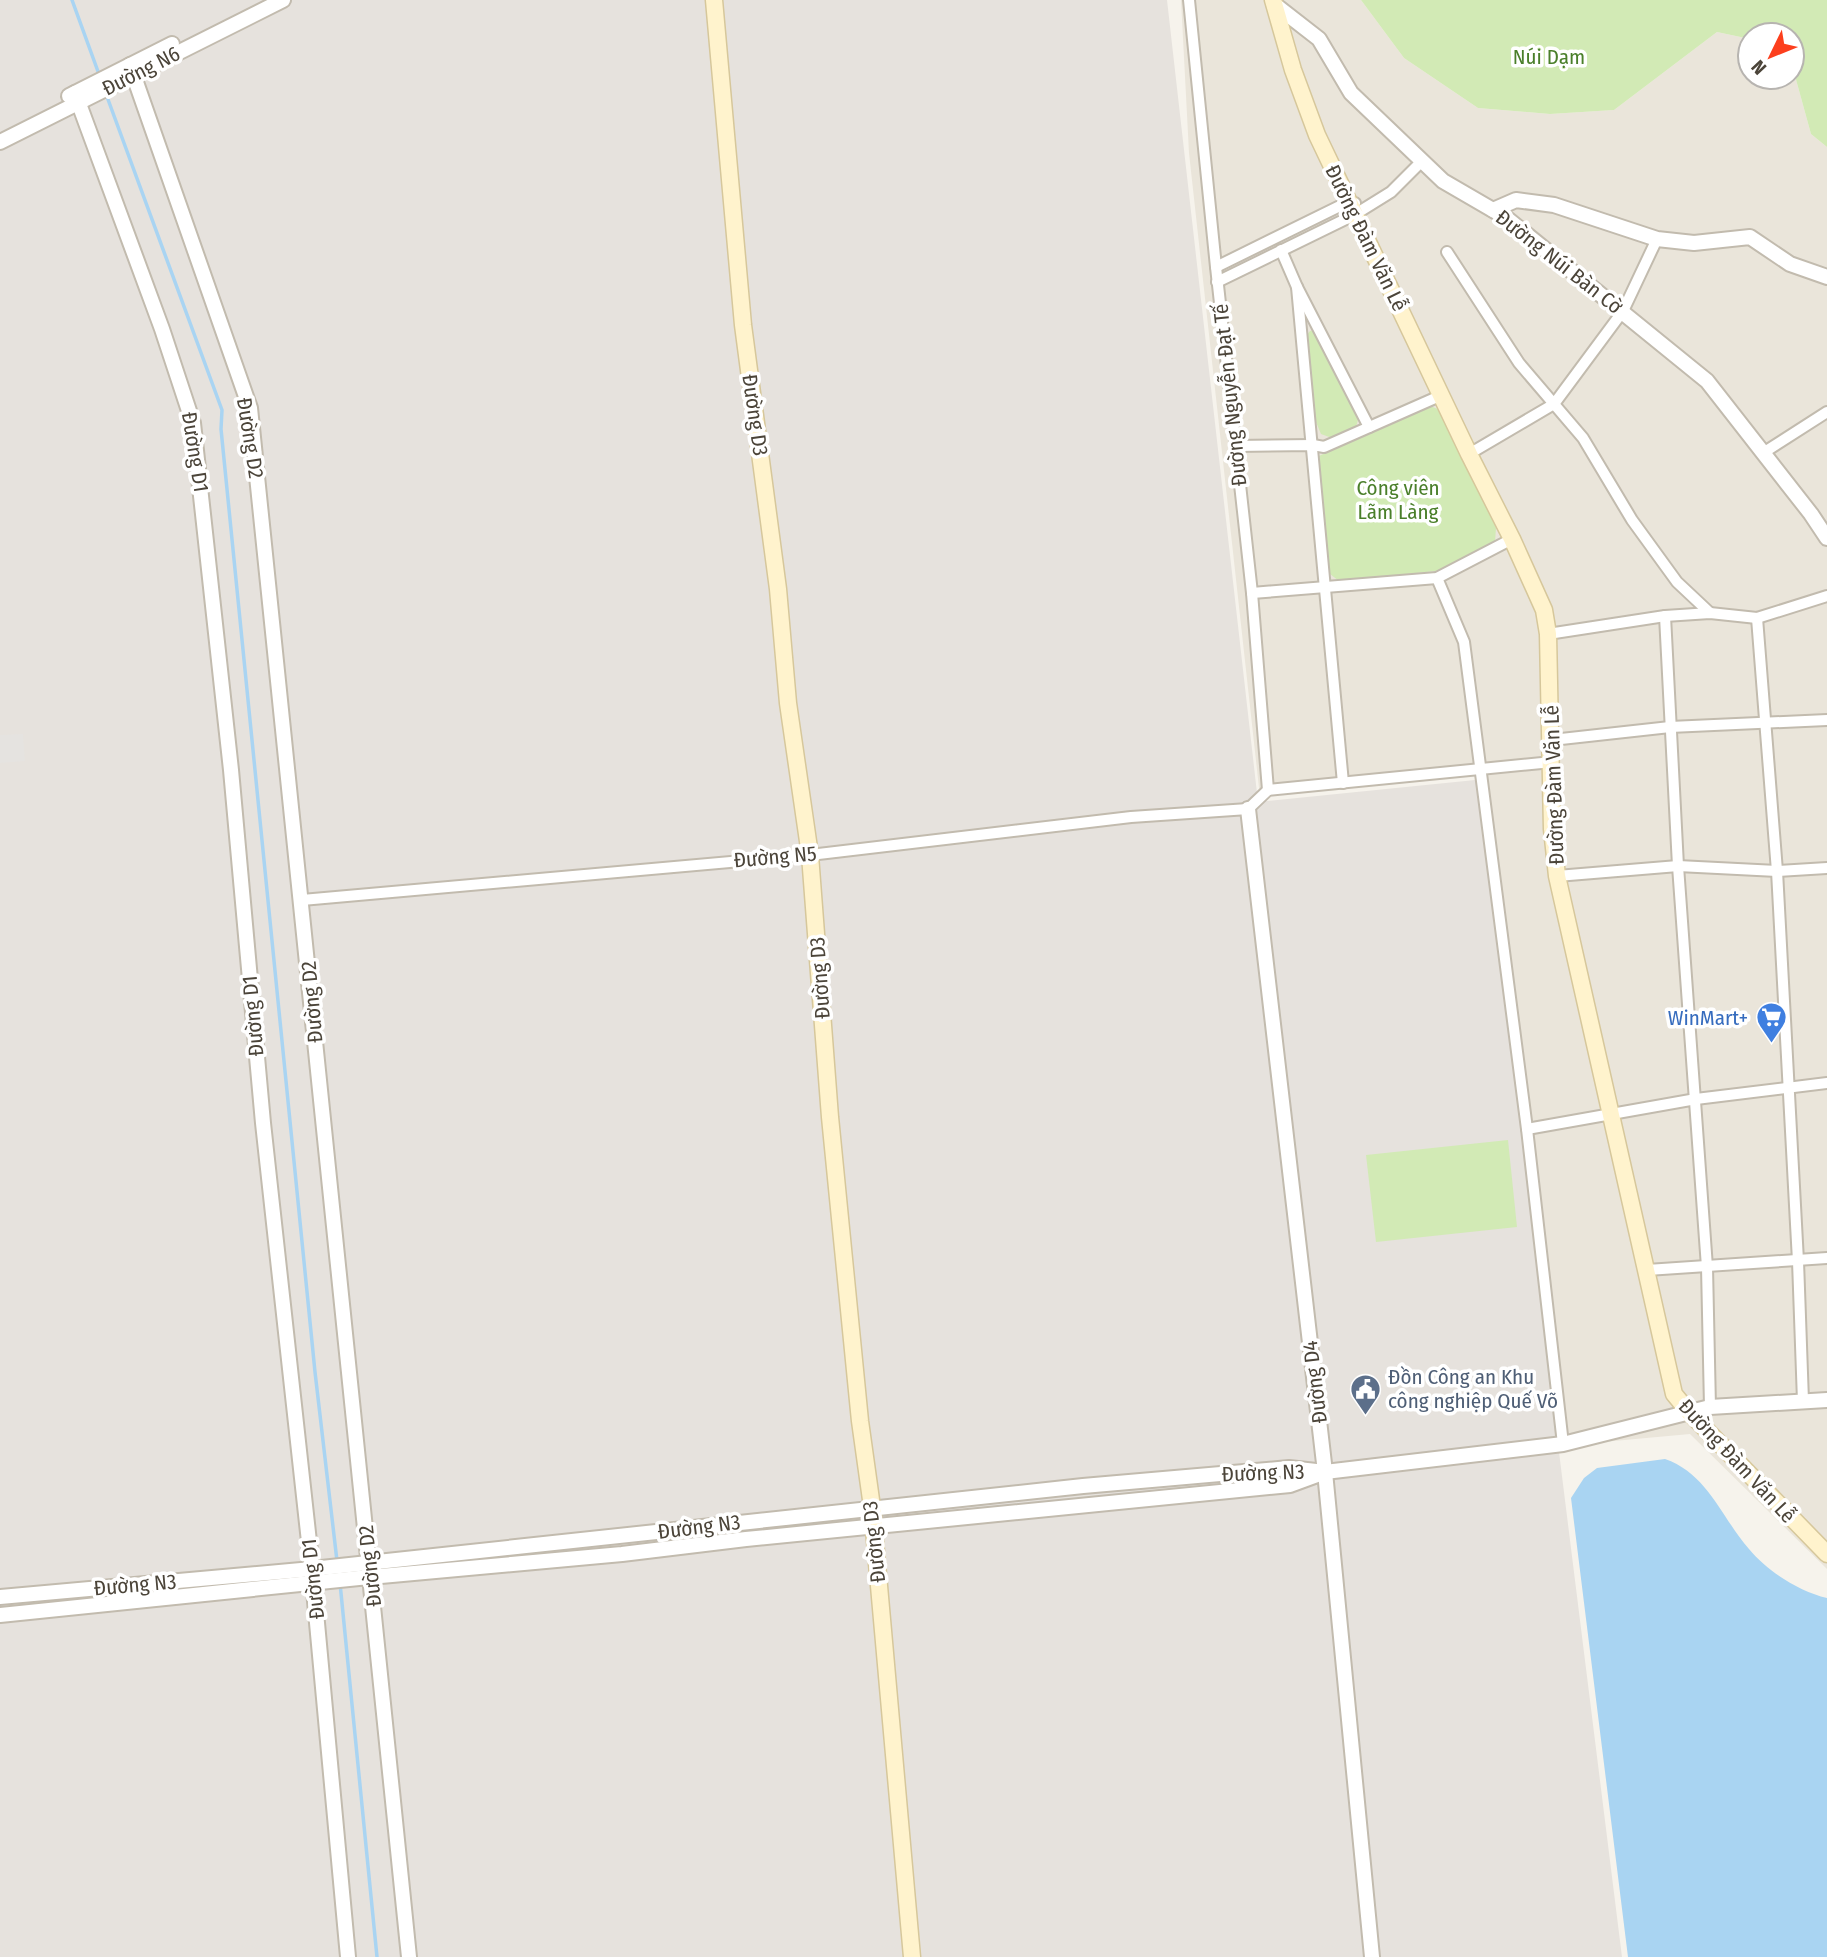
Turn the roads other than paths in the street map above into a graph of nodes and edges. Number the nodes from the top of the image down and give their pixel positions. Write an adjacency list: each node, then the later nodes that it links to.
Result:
1 (261, 0): 6 (street, Đường N6)
2 (283, 0): 6 (street, Đường N6)
3 (714, 0): 48 (main road, Đường D3)
4 (1189, 0): 16 (street, Đường Nguyễn Đạt Tế)
5 (1273, 2): 10 (street, Đường Núi Bàn Cờ); 11 (main road, Đường Đàm Văn Lễ)
6 (123, 74): 7 (street, Đường N6); 53 (street, Đường D2)
7 (77, 98): 8 (street, Đường N6); 9 (street, Đường N6); 75 (street, Đường D1)
8 (0, 131)
9 (0, 142)
10 (1422, 161): 11 (street); 12 (street, Đường Núi Bàn Cờ)
11 (1356, 208): 14 (street); 16 (street); 21 (main road, Đường Đàm Văn Lễ)
12 (1493, 210): 13 (street); 20 (street, Đường Núi Bàn Cờ)
13 (1657, 239): 17 (street); 20 (street)
14 (1282, 250): 18 (street); 19 (street)
15 (1447, 252): 22 (street)
16 (1216, 267): 18 (street, Đường Nguyễn Đạt Tế)
17 (1827, 277)
18 (1217, 282): 26 (street, Đường Nguyễn Đạt Tế)
19 (1297, 287): 24 (street); 25 (street)
20 (1623, 312): 22 (street); 27 (street, Đường Núi Bàn Cờ)
21 (1442, 396): 24 (street); 28 (main road, Đường Đàm Văn Lễ)
22 (1554, 404): 28 (street); 35 (street)
23 (1827, 412): 27 (street)
24 (1370, 427): 25 (street)
25 (1313, 445): 26 (street); 32 (street)
26 (1236, 446): 33 (street, Đường Nguyễn Đạt Tế)
27 (1763, 453): 29 (street, Đường Núi Bàn Cờ)
28 (1469, 454): 30 (main road, Đường Đàm Văn Lễ)
29 (1827, 538)
30 (1512, 539): 31 (street); 38 (main road, Đường Đàm Văn Lễ)
31 (1437, 578): 32 (street); 44 (street)
32 (1324, 586): 33 (street); 45 (street)
33 (1252, 593): 46 (street, Đường Nguyễn Đạt Tế)
34 (1827, 596): 37 (street)
35 (1710, 613): 36 (street); 37 (street)
36 (1665, 617): 38 (street); 41 (street)
37 (1756, 618): 40 (street)
38 (1548, 634): 42 (main road, Đường Đàm Văn Lễ)
39 (1827, 720): 40 (street)
40 (1765, 722): 41 (street); 51 (street)
41 (1670, 727): 42 (street); 49 (street)
42 (1552, 740): 43 (main road, Đường Đàm Văn Lễ)
43 (1552, 762): 44 (street); 52 (main road, Đường Đàm Văn Lễ)
44 (1480, 768): 45 (street); 58 (street)
45 (1343, 783): 46 (street)
46 (1268, 790): 47 (street)
47 (1248, 808): 48 (street, Đường N5); 68 (street, Đường D4)
48 (810, 855): 53 (street, Đường N5); 69 (main road, Đường D3)
49 (1678, 866): 51 (street); 52 (street); 56 (street)
50 (1827, 868): 51 (street)
51 (1777, 871): 55 (street)
52 (1557, 876): 57 (main road, Đường Đàm Văn Lễ)
53 (302, 900): 74 (street, Đường D2)
54 (1827, 1083): 55 (street)
55 (1790, 1087): 56 (street); 60 (street)
56 (1696, 1099): 57 (street); 61 (street)
57 (1611, 1113): 58 (street); 62 (main road, Đường Đàm Văn Lễ)
58 (1527, 1129): 67 (street)
59 (1827, 1258): 60 (street)
60 (1798, 1261): 61 (street); 63 (street)
61 (1707, 1267): 62 (street); 65 (street)
62 (1647, 1270): 66 (main road, Đường Đàm Văn Lễ)
63 (1803, 1401): 64 (street); 65 (street)
64 (1827, 1401)
65 (1710, 1407): 66 (street)
66 (1688, 1411): 67 (street); 73 (main road, Đường Đàm Văn Lễ)
67 (1563, 1444): 68 (street)
68 (1325, 1472): 69 (street, Đường N3); 70 (street, Đường N3); 83 (street, Đường D4)
69 (872, 1507): 70 (main road, Đường D3); 71 (street, Đường N3)
70 (873, 1526): 72 (street, Đường N3); 82 (main road, Đường D3)
71 (621, 1536): 72 (street); 74 (street, Đường N3)
72 (622, 1554): 74 (street, Đường N3)
73 (1827, 1554)
74 (365, 1570): 75 (street, Đường N3); 81 (street, Đường D2)
75 (317, 1575): 76 (street, Đường N3); 78 (street, Đường N3); 80 (street, Đường D1)
76 (37, 1593): 77 (street, Đường N3); 78 (street)
77 (0, 1597)
78 (39, 1611): 79 (street, Đường N3)
79 (0, 1615)
80 (348, 1957)
81 (409, 1957)
82 (912, 1957)
83 (1372, 1957)

